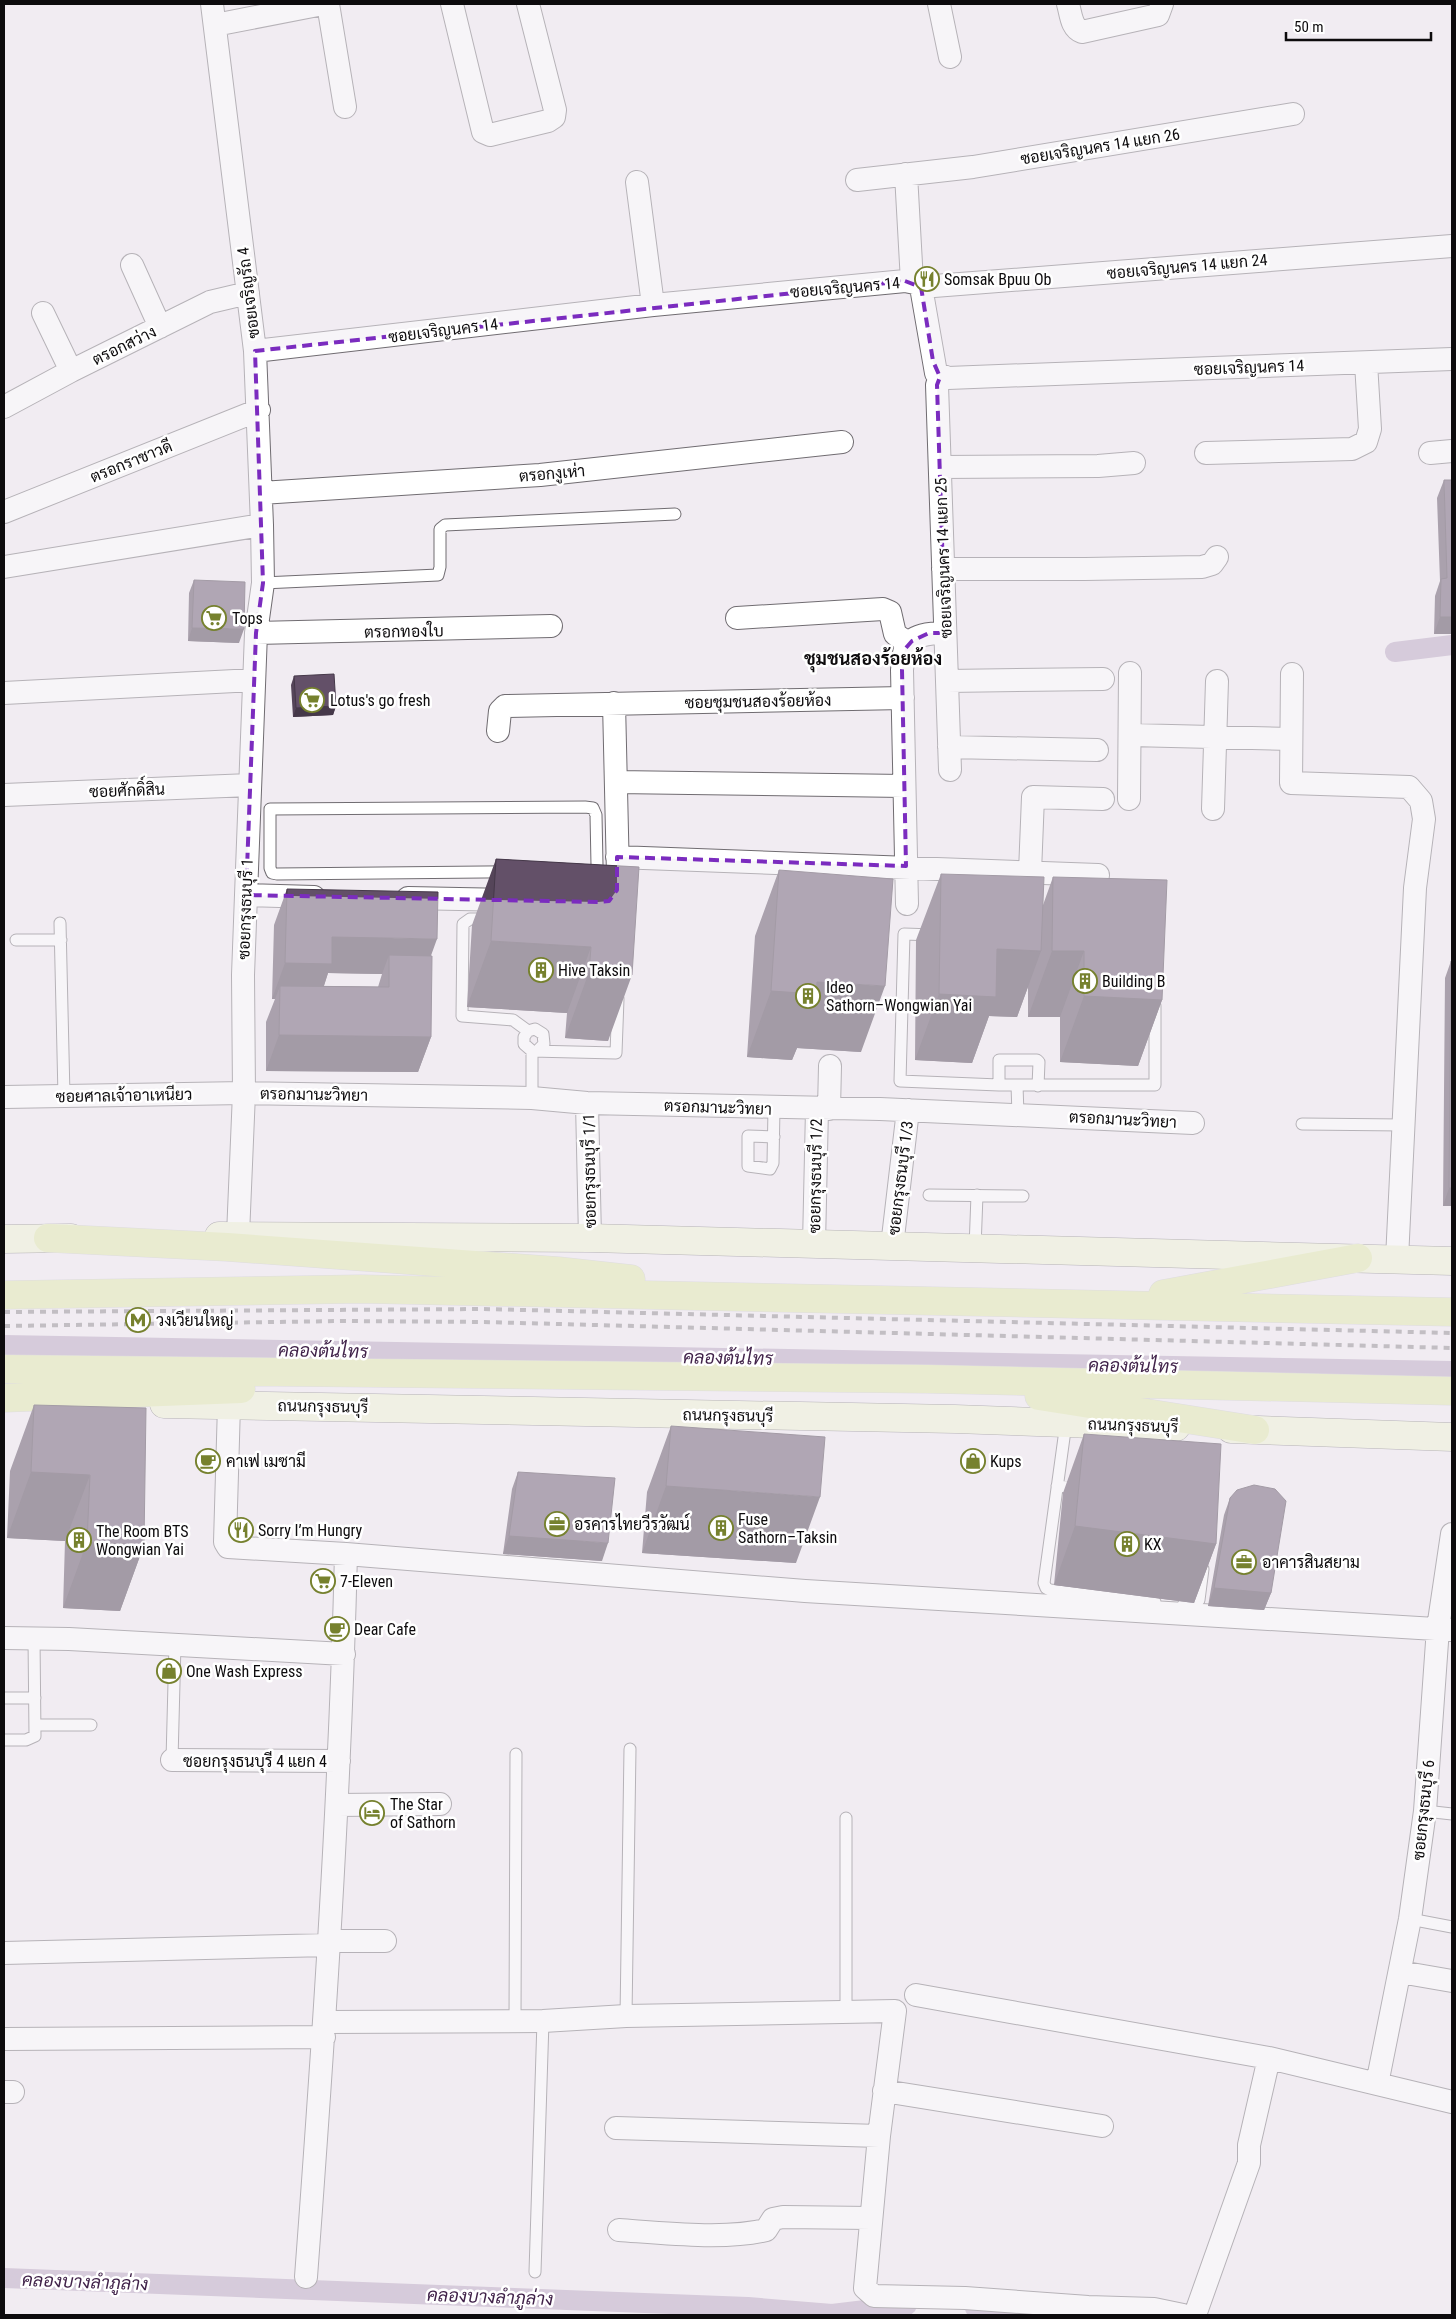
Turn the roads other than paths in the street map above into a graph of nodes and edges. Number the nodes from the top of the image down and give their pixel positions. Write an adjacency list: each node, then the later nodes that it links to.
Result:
1 (323, 4): 8 (street)
2 (328, 4): 10 (street)
3 (452, 4): 4 (street)
4 (528, 4)
5 (939, 4): 9 (street)
6 (1068, 4): 7 (street)
7 (1162, 4)
8 (214, 14): 18 (street, ซอยเจริญรัถ 4)
9 (950, 57)
10 (346, 107)
11 (1293, 114): 12 (street, ซอยเจริญนคร 14 แยก 26)
12 (906, 174): 13 (street, ซอยเจริญนคร 14 แยก 26); 17 (street)
13 (857, 180)
14 (637, 182): 19 (street)
15 (1452, 246): 17 (street, ซอยเจริญนคร 14 แยก 24)
16 (132, 265): 21 (street)
17 (916, 285): 19 (street, ซอยเจริญนคร 14); 26 (street, ซอยเจริญนคร 14)
18 (248, 293): 21 (street, ตรอกสว่าง); 22 (street, ซอยเจริญรัถ 4)
19 (653, 305): 22 (street, ซอยเจริญนคร 14)
20 (43, 313): 25 (street)
21 (160, 327): 25 (street, ตรอกสว่าง)
22 (255, 351): 28 (street, ซอยเจริญรัถ 4)
23 (1452, 359): 24 (street, ซอยเจริญนคร 14)
24 (1366, 363): 26 (street, ซอยเจริญนคร 14); 30 (street)
25 (71, 371): 27 (street, ตรอกสว่าง)
26 (940, 377): 32 (street, ซอยเจริญนคร 14 แยก 25)
27 (4, 407)
28 (259, 410): 33 (street, ซอยเจริญรัถ 4); 34 (street, ตรอกราชาวดี)
29 (842, 442): 33 (street, ตรอกงูเห่า)
30 (1206, 453)
31 (1134, 463): 32 (street)
32 (940, 466): 39 (street, ซอยเจริญนคร 14 แยก 25)
33 (261, 493): 36 (street, ซอยเจริญรัถ 4)
34 (4, 512)
35 (676, 514): 40 (lane)
36 (262, 525): 38 (street); 40 (street, ซอยเจริญรัถ 4)
37 (1217, 557): 39 (street)
38 (4, 566)
39 (943, 569): 44 (street, ซอยเจริญนคร 14 แยก 25)
40 (263, 583): 43 (street, ซอยกรุงธนบุรี 1)
41 (738, 618): 45 (street)
42 (551, 626): 43 (street, ตรอกทองใบ)
43 (256, 633): 49 (street, ซอยกรุงธนบุรี 1)
44 (945, 633): 45 (street); 50 (street, ซอยเจริญนคร 14 แยก 25)
45 (909, 644): 53 (street)
46 (1130, 673): 56 (street)
47 (1292, 674): 58 (street)
48 (1103, 679): 50 (street)
49 (254, 680): 52 (street); 63 (street, ซอยกรุงธนบุรี 1)
50 (947, 681): 59 (street, ซอยเจริญนคร 14 แยก 25)
51 (1217, 681): 57 (street)
52 (4, 693)
53 (903, 698): 54 (street, ซอยชุมชนสองร้อยห้อง); 64 (street)
54 (614, 703): 55 (street, ซอยชุมชนสองร้อยห้อง); 62 (street)
55 (498, 731)
56 (1131, 735): 57 (street); 67 (street)
57 (1215, 737): 58 (street); 69 (street)
58 (1291, 739): 104 (street)
59 (950, 747): 60 (street); 61 (street, ซอยเจริญนคร 14 แยก 25)
60 (1097, 750)
61 (950, 770)
62 (616, 782): 64 (street); 70 (street)
63 (250, 785): 65 (street, ซอยศักดิ์สิน); 68 (street, ซอยกรุงธนบุรี 1)
64 (904, 786): 71 (street)
65 (4, 795)
66 (1103, 799): 72 (street)
67 (1129, 799)
68 (259, 809): 68 (lane); 74 (street, ซอยกรุงธนบุรี 1)
69 (1213, 809)
70 (617, 856): 71 (street); 78 (street)
71 (906, 866): 72 (street); 79 (street)
72 (1030, 872): 73 (street)
73 (1098, 875)
74 (246, 896): 75 (street); 93 (street, ซอยกรุงธนบุรี 1)
75 (334, 897)
76 (383, 898): 77 (street)
77 (530, 901)
78 (598, 902)
79 (907, 904)
80 (503, 919): 87 (lane)
81 (60, 923): 84 (lane)
82 (942, 935): 90 (lane)
83 (16, 940): 84 (lane)
84 (61, 940): 94 (lane)
85 (618, 988): 88 (lane)
86 (1156, 990): 92 (lane)
87 (528, 1031): 88 (lane); 88 (lane)
88 (536, 1050): 96 (lane)
89 (824, 1074): 99 (street, ซอยกรุงธนบุรี 1/2)
90 (999, 1085): 91 (lane); 92 (lane)
91 (1018, 1085): 92 (lane); 101 (lane)
92 (1038, 1086)
93 (244, 1093): 94 (street, ซอยศาลเจ้าอาเหนียว); 96 (street, ตรอกมานะวิทยา); 109 (street, ซอยกรุงธนบุรี 1)
94 (64, 1096): 95 (street, ซอยศาลเจ้าอาเหนียว)
95 (4, 1097)
96 (532, 1098): 97 (street, ตรอกมานะวิทยา)
97 (587, 1103): 98 (street, ตรอกมานะวิทยา); 111 (street, ซอยกรุงธนบุรี 1/1)
98 (774, 1108): 99 (street, ตรอกมานะวิทยา); 105 (lane)
99 (823, 1109): 100 (street, ตรอกมานะวิทยา); 113 (street, ซอยกรุงธนบุรี 1/2)
100 (908, 1110): 101 (street, ตรอกมานะวิทยา); 114 (street, ซอยกรุงธนบุรี 1/3)
101 (1018, 1115): 102 (street, ตรอกมานะวิทยา)
102 (1193, 1123)
103 (1302, 1124): 104 (lane)
104 (1403, 1125): 117 (street)
105 (774, 1137)
106 (929, 1195): 107 (lane)
107 (978, 1195): 108 (lane); 115 (lane)
108 (1023, 1196)
109 (238, 1235): 110 (main road); 111 (main road)
110 (48, 1238): 112 (main road); 120 (main road)
111 (590, 1238): 113 (main road)
112 (4, 1239)
113 (814, 1244): 114 (main road)
114 (892, 1246): 115 (main road)
115 (975, 1248): 116 (main road)
116 (1358, 1258): 117 (main road); 121 (main road)
117 (1398, 1259): 118 (main road)
118 (1452, 1261)
119 (4, 1295): 120 (main road)
120 (748, 1298): 121 (main road)
121 (1113, 1304): 122 (main road)
122 (1452, 1312)
123 (4, 1369): 124 (main road, ถนนกรุงธนบุรี)
124 (482, 1374): 125 (main road, ถนนกรุงธนบุรี); 127 (main road)
125 (928, 1379): 126 (main road, ถนนกรุงธนบุรี); 130 (main road)
126 (1452, 1391)
127 (4, 1400): 128 (main road, ถนนกรุงธนบุรี)
128 (229, 1404): 129 (main road, ถนนกรุงธนบุรี); 135 (street)
129 (1066, 1423): 130 (main road, ถนนกรุงธนบุรี); 132 (lane)
130 (1255, 1430): 131 (main road, ถนนกรุงธนบุรี)
131 (1452, 1437)
132 (1057, 1486): 133 (lane); 136 (lane)
133 (1097, 1489)
134 (1452, 1534): 137 (street, ซอยกรุงธนบุรี 6)
135 (346, 1554): 137 (street); 141 (street)
136 (1204, 1562)
137 (1445, 1629): 153 (street, ซอยกรุงธนบุรี 6)
138 (4, 1638): 139 (street)
139 (34, 1638): 140 (street); 143 (lane)
140 (175, 1644): 141 (street); 149 (lane)
141 (344, 1654): 150 (street)
142 (4, 1698): 143 (lane)
143 (35, 1698): 144 (lane)
144 (35, 1725): 145 (lane); 146 (lane)
145 (91, 1725)
146 (4, 1740)
147 (630, 1749): 165 (lane)
148 (516, 1754): 166 (lane)
149 (172, 1760): 150 (street, ซอยกรุงธนบุรี 4 แยก 4)
150 (339, 1761): 152 (street)
151 (440, 1804): 152 (street)
152 (337, 1806): 159 (street)
153 (1426, 1811): 154 (lane); 156 (street, ซอยกรุงธนบุรี 6)
154 (1452, 1814)
155 (846, 1818): 164 (lane)
156 (1410, 1919): 157 (lane); 161 (street, ซอยกรุงธนบุรี 6)
157 (1452, 1927)
158 (385, 1941): 159 (street)
159 (329, 1943): 160 (street); 168 (street)
160 (4, 1953)
161 (1400, 1972): 162 (street); 171 (street, ซอยกรุงธนบุรี 6)
162 (1452, 1981)
163 (916, 1995): 170 (street)
164 (846, 2012): 165 (street); 172 (street)
165 (626, 2016): 167 (street)
166 (515, 2021): 167 (street); 168 (street)
167 (543, 2021): 179 (lane)
168 (325, 2029): 169 (street); 180 (street)
169 (4, 2039)
170 (1269, 2058): 171 (street); 182 (street)
171 (1377, 2084): 173 (street)
172 (884, 2091): 174 (street); 176 (street)
173 (1452, 2102)
174 (1102, 2126)
175 (616, 2128): 176 (street)
176 (879, 2136): 177 (street)
177 (871, 2218): 178 (street); 181 (street)
178 (620, 2230)
179 (536, 2272)
180 (306, 2277)
181 (1183, 2315)
182 (1195, 2315)

